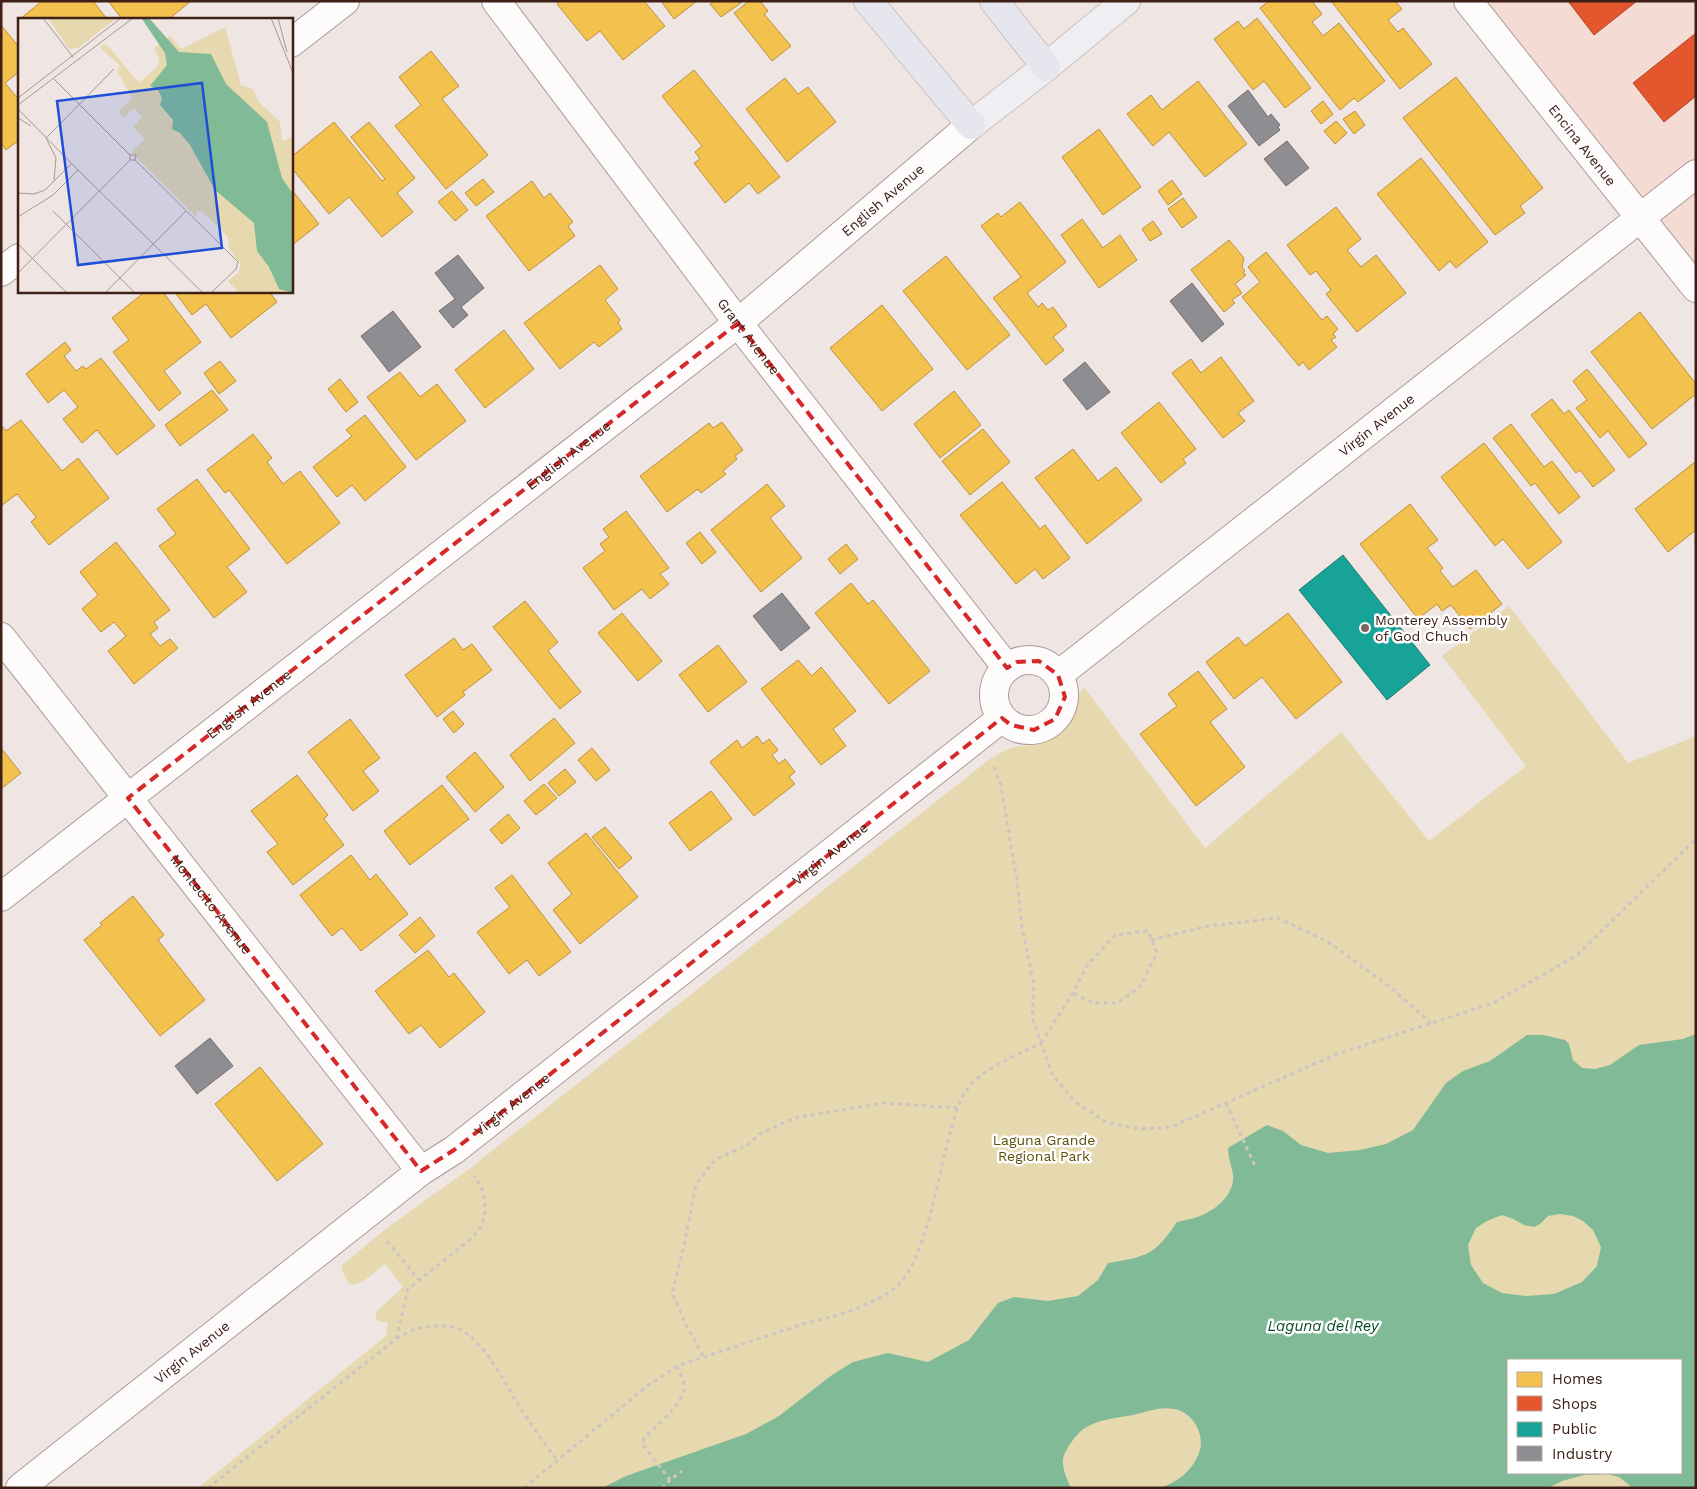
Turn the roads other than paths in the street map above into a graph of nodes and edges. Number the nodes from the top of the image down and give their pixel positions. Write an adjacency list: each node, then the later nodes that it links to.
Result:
1 (345, 1): 7 (street)
2 (868, 1): 9 (highway)
3 (994, 1): 8 (highway)
4 (1126, 1): 8 (main road, English Avenue)
5 (1468, 1): 11 (street, Encina Avenue)
6 (498, 5): 15 (street, Grant Avenue)
7 (292, 43)
8 (1046, 68): 9 (main road, English Avenue)
9 (971, 125): 15 (street, English Avenue)
10 (1696, 174): 11 (street, Virgin Avenue)
11 (1641, 217): 14 (street, Encina Avenue); 18 (street, Virgin Avenue)
12 (18, 259): 13 (street)
13 (1, 272)
14 (1696, 288)
15 (738, 323): 17 (street, Grant Avenue); 20 (street, English Avenue)
16 (1, 637): 20 (street, Montecito Avenue)
17 (1007, 668): 18 (street); 19 (street)
18 (1058, 675): 19 (street)
19 (1002, 718): 22 (street, Virgin Avenue)
20 (128, 798): 21 (street, English Avenue); 22 (street, Montecito Avenue)
21 (1, 897)
22 (421, 1171): 23 (street, Virgin Avenue)
23 (20, 1488)

